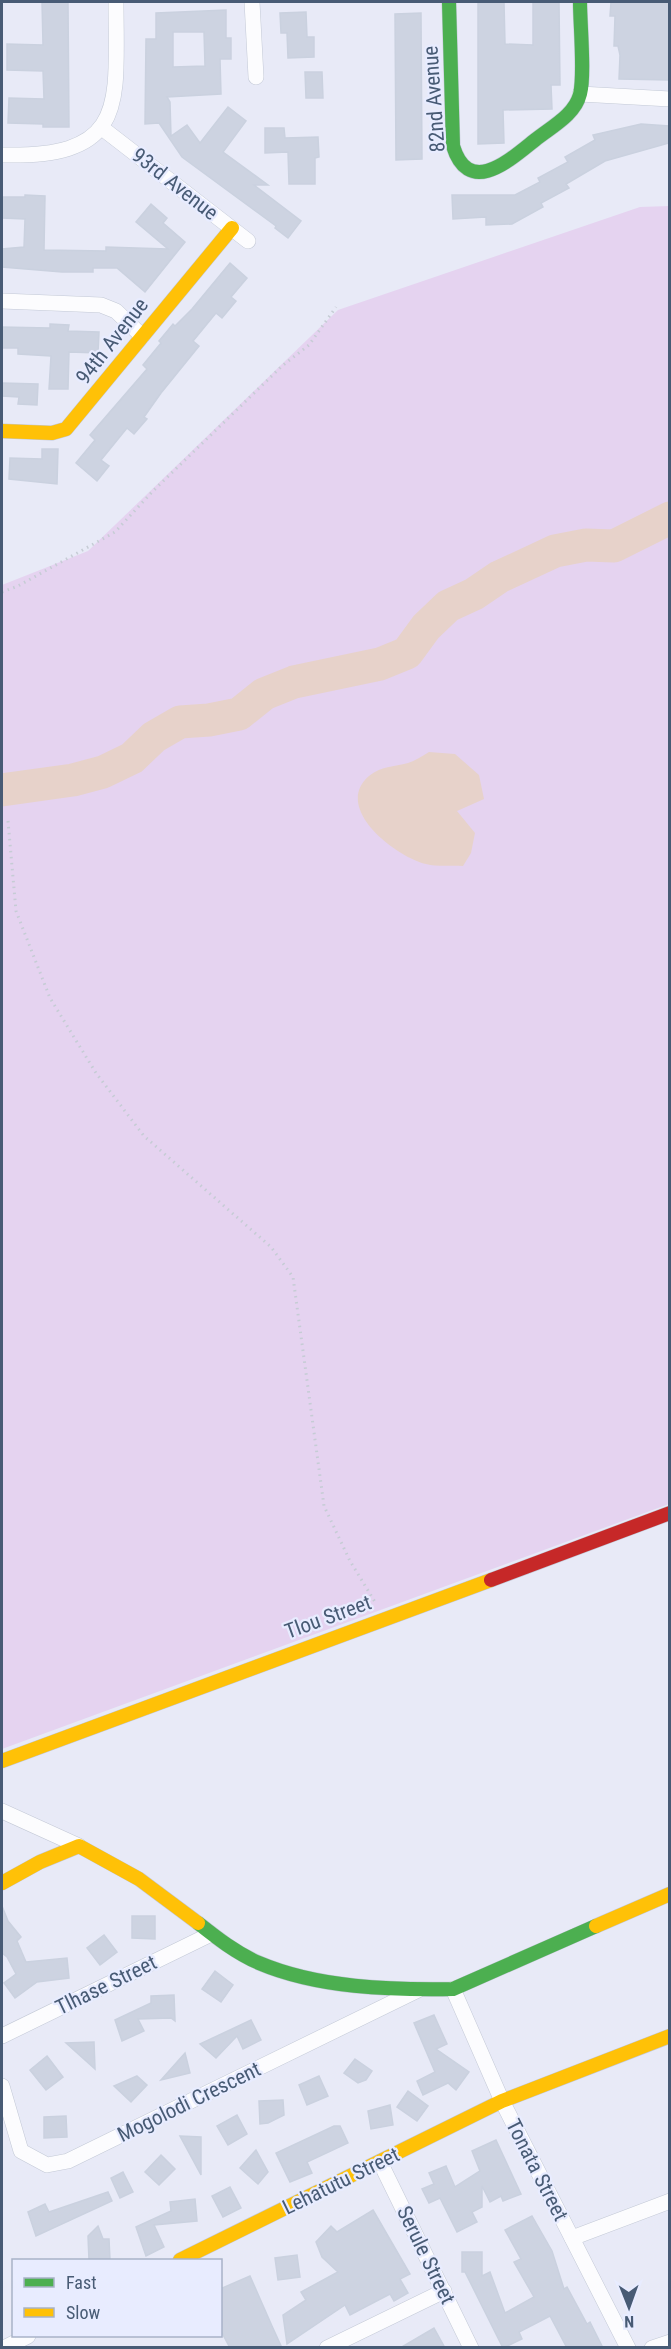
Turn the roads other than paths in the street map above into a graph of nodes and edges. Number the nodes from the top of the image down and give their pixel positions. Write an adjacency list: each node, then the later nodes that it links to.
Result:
1 (117, 2): 8 (street)
2 (252, 2): 5 (street)
3 (449, 2): 6 (street, 82nd Avenue)
4 (580, 2): 6 (street)
5 (256, 77)
6 (580, 94): 7 (street)
7 (669, 99)
8 (102, 128): 9 (street); 10 (street, 93rd Avenue)
9 (2, 155)
10 (232, 228): 11 (street, 93rd Avenue); 13 (street, 94th Avenue)
11 (248, 241)
12 (2, 301): 13 (street)
13 (142, 336): 14 (street, 94th Avenue)
14 (2, 431)
15 (669, 1513): 16 (street, Tlou Street)
16 (2, 1761)
17 (2, 1811): 18 (street)
18 (79, 1846): 19 (street); 21 (street, Mogolodi Crescent)
19 (2, 1883)
20 (669, 1894): 22 (street)
21 (211, 1934): 23 (street, Mogolodi Crescent); 24 (street, Tlhase Street)
22 (453, 1989): 23 (street, Mogolodi Crescent); 27 (street, Tonata Street)
23 (417, 1990): 26 (street, Mogolodi Crescent)
24 (2, 2036)
25 (669, 2036): 27 (street, Lehatutu Street)
26 (2, 2086)
27 (502, 2101): 28 (street, Lehatutu Street); 30 (street, Tonata Street)
28 (380, 2162): 31 (street, Lehatutu Street); 32 (street, Serule Street)
29 (669, 2200): 30 (street)
30 (572, 2238): 38 (street, Tonata Street)
31 (182, 2259)
32 (444, 2291): 36 (street); 37 (street, Serule Street)
33 (26, 2337): 35 (street)
34 (669, 2342): 39 (street)
35 (4, 2348)
36 (327, 2348)
37 (471, 2348)
38 (628, 2348)
39 (652, 2348)

